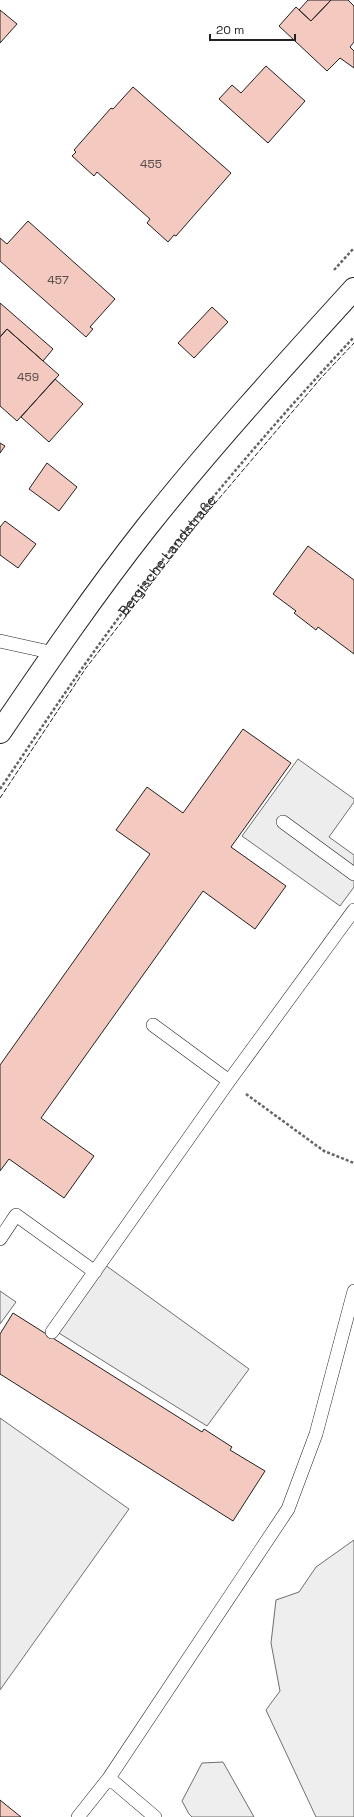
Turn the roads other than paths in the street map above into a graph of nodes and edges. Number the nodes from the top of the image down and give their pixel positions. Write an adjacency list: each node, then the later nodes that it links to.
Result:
1 (354, 289): 3 (main road)
2 (0, 641): 3 (lane)
3 (54, 653): 4 (main road)
4 (0, 732)
5 (283, 822): 6 (lane)
6 (354, 874)
7 (354, 910): 9 (lane)
8 (152, 1025): 9 (lane)
9 (229, 1081): 11 (lane)
10 (0, 1240): 11 (lane)
11 (95, 1272): 13 (lane)
12 (354, 1291): 14 (lane)
13 (52, 1332)
14 (109, 1778): 15 (lane); 16 (lane)
15 (78, 1817)
16 (155, 1817)

